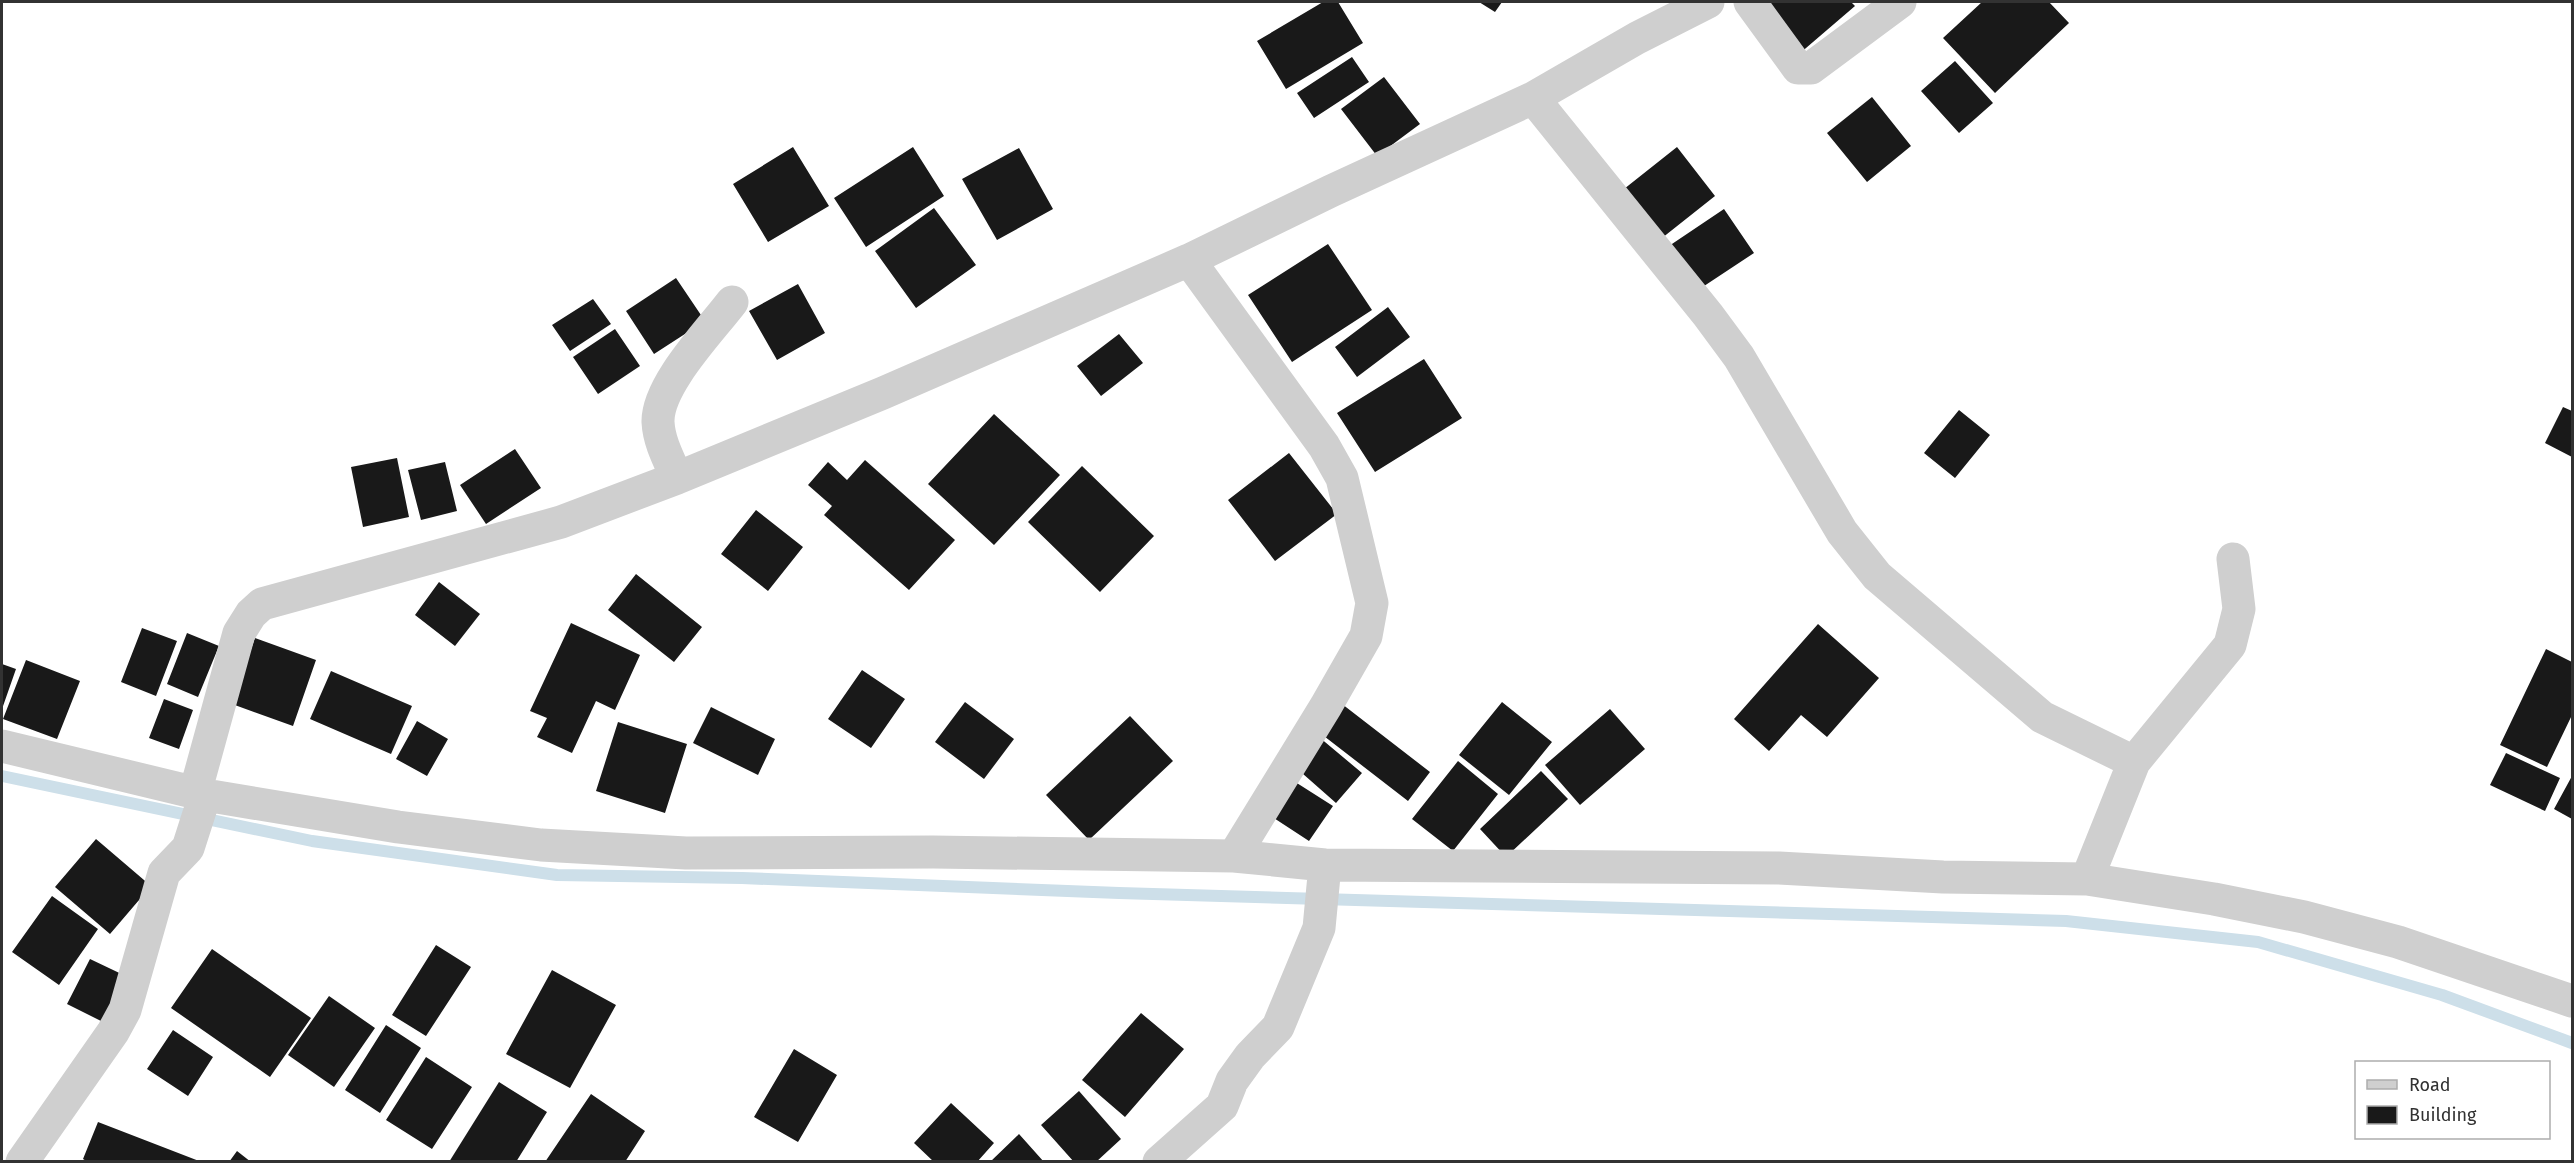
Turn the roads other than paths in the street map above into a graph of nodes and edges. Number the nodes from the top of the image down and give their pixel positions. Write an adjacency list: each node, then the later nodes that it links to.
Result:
1 (1708, 2): 4 (street)
2 (1750, 2): 3 (street)
3 (1900, 2)
4 (1533, 98): 5 (street); 10 (street)
5 (1189, 260): 7 (street); 12 (street)
6 (732, 302): 7 (street)
7 (677, 478): 11 (street)
8 (2233, 559): 10 (street)
9 (2, 746): 11 (street)
10 (2134, 762): 14 (street)
11 (200, 800): 12 (street); 16 (street)
12 (1234, 856): 13 (street)
13 (1324, 874): 14 (street); 17 (street)
14 (2086, 879): 15 (street)
15 (2572, 1001)
16 (22, 1161)
17 (1159, 1161)

